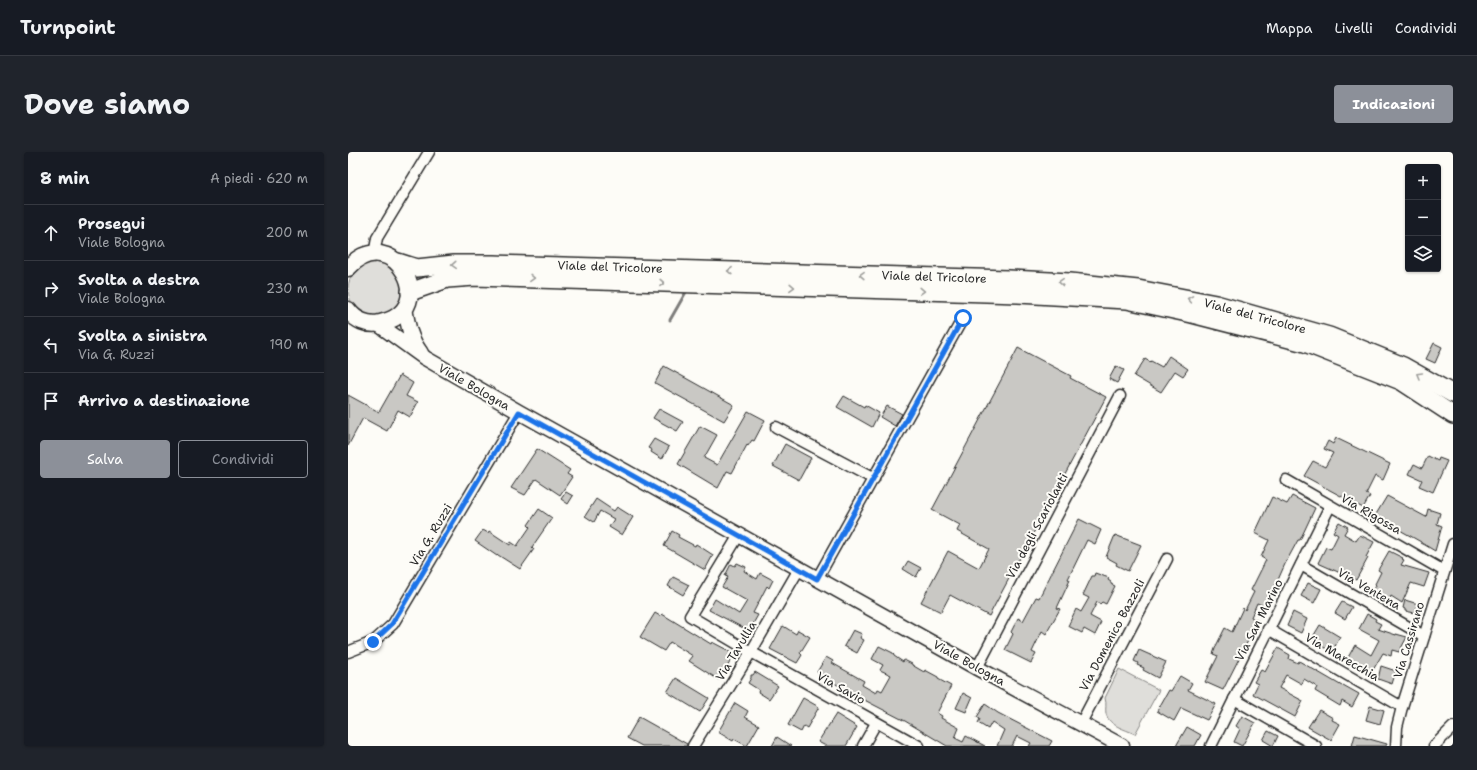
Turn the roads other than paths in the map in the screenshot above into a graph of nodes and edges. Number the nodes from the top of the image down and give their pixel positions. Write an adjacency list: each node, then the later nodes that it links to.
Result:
1 (429, 152): 2 (street)
2 (374, 255): 3 (main road); 4 (main road)
3 (398, 262): 5 (main road); 10 (highway, Viale del Tricolore, one-way to 3)
4 (350, 265)
5 (408, 300): 8 (main road); 9 (main road, Viale Bologna); 13 (highway, Viale del Tricolore, one-way to 13)
6 (348, 310): 8 (main road)
7 (963, 318): 15 (street)
8 (378, 324): 9 (main road, Viale Bologna)
9 (425, 358): 12 (main road, Viale Bologna)
10 (1453, 394)
11 (1120, 396): 29 (street, Via degli Scariolanti)
12 (519, 412): 18 (main road, Viale Bologna); 27 (street, Via G. Ruzzi)
13 (1453, 414)
14 (776, 427): 15 (street)
15 (874, 479): 24 (street)
16 (1286, 480): 17 (street, Via Rigossa)
17 (1330, 506): 21 (street, Via San Marino); 23 (street, Via Rigossa)
18 (739, 535): 22 (main road, Viale Bologna); 28 (street, Via Savio)
19 (1453, 544): 23 (street, Via Cassirano)
20 (1167, 559): 33 (street, Via Domenico Bazzoli)
21 (1301, 565): 25 (street, Via San Marino); 26 (street, Via Ventena)
22 (799, 569): 24 (main road, Viale Bologna); 28 (street, Via Tavullia)
23 (1444, 571): 26 (street, Via Cassirano)
24 (817, 579): 29 (main road, Viale Bologna)
25 (1268, 629): 30 (street, Via San Marino); 31 (street, Via Marecchia)
26 (1424, 636): 31 (street, Via Cassirano)
27 (348, 652)
28 (752, 652): 32 (street, Via Savio); 35 (street, Via Tavullia)
29 (977, 668): 33 (main road, Viale Bologna)
30 (1234, 699): 39 (street, Via San Marino); 40 (street)
31 (1402, 707): 41 (street, Via Cassirano)
32 (876, 723): 36 (street); 37 (street, Via Savio)
33 (1081, 723): 38 (main road, Viale Bologna)
34 (1453, 727): 42 (street)
35 (693, 746)
36 (863, 746)
37 (919, 746)
38 (1122, 746)
39 (1211, 746)
40 (1316, 746)
41 (1396, 746)
42 (1434, 746)

